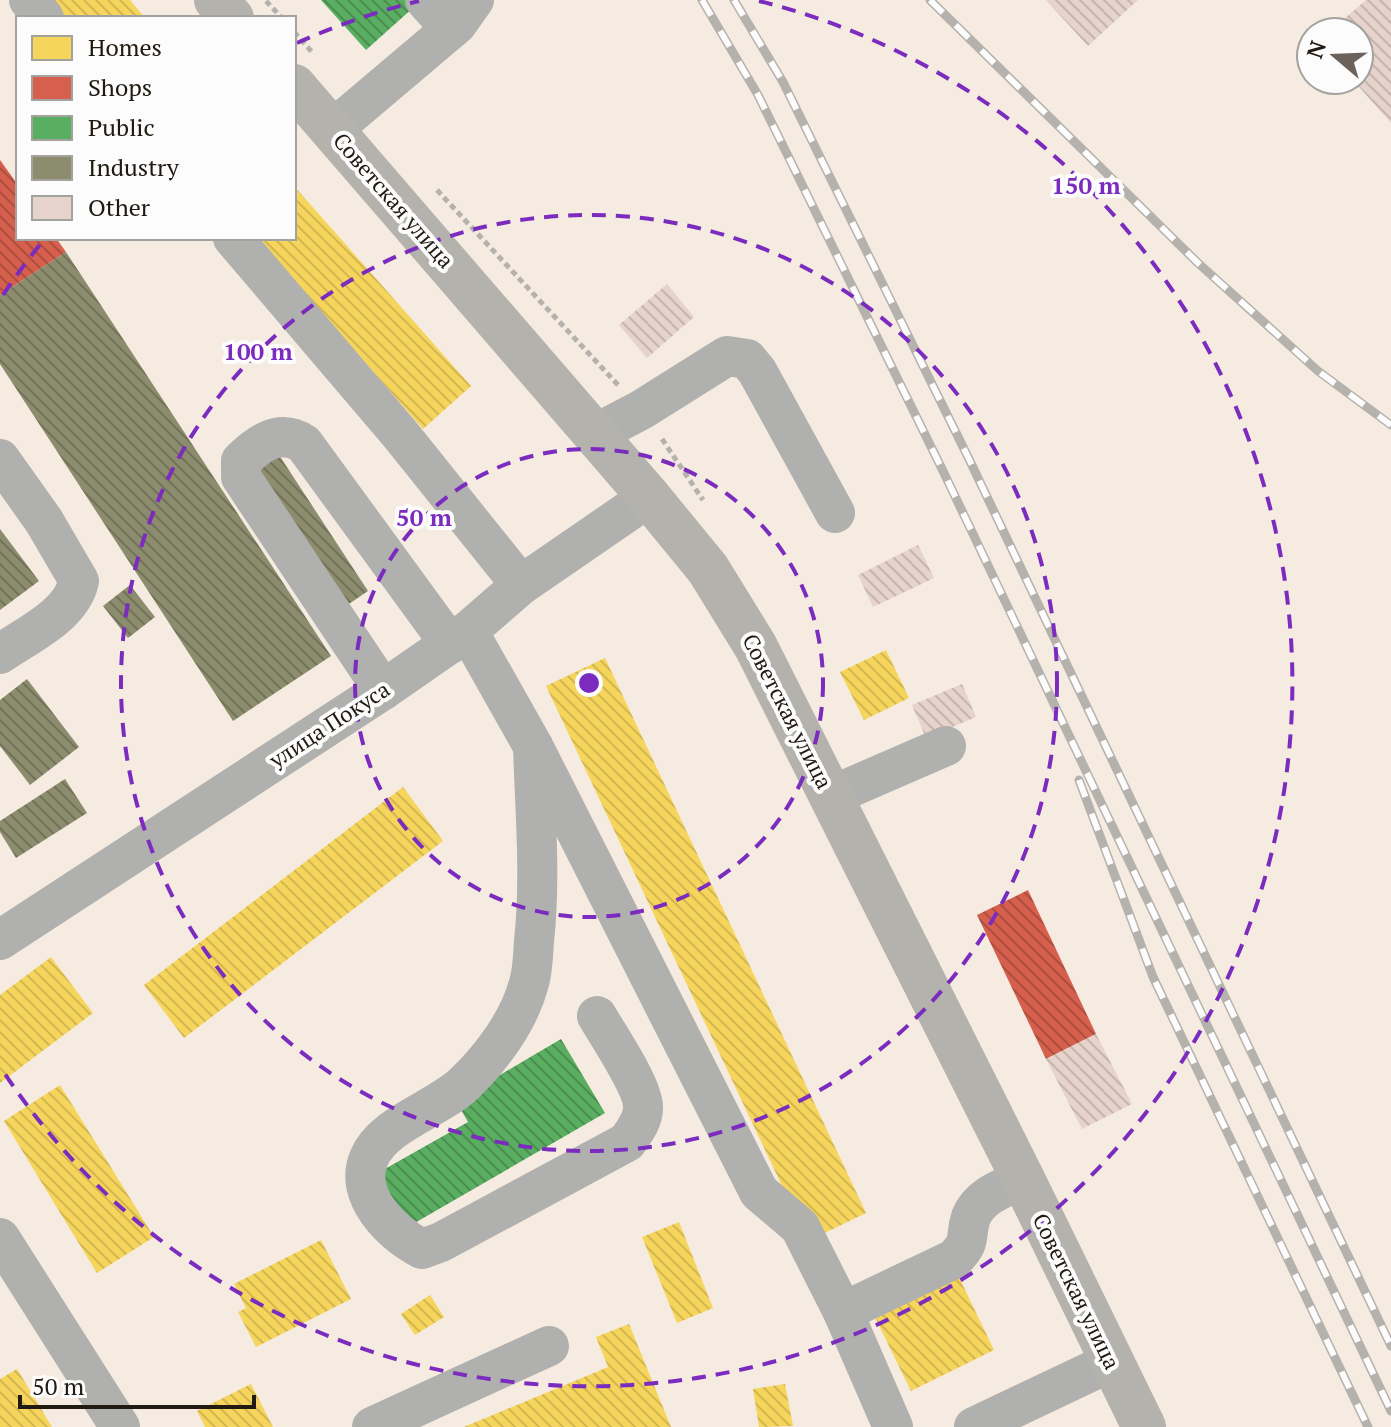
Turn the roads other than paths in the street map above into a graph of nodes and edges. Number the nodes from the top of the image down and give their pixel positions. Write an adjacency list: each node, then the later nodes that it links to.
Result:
1 (29, 0): 4 (street)
2 (216, 0): 5 (main road)
3 (450, 10): 7 (street)
4 (42, 16)
5 (230, 16)
6 (296, 88): 7 (main road, Советская улица)
7 (333, 129): 9 (main road, Советская улица)
8 (235, 240): 13 (street)
9 (595, 434): 11 (main road, Советская улица); 12 (street)
10 (0, 459): 15 (street)
11 (649, 497): 13 (street, улица Покуса); 19 (main road, Советская улица)
12 (835, 513)
13 (521, 585): 14 (street, улица Покуса)
14 (459, 637): 16 (street, улица Покуса); 16 (street); 17 (street)
15 (0, 654)
16 (383, 690): 20 (street, улица Покуса)
17 (533, 746): 21 (street); 24 (street)
18 (946, 746): 19 (street)
19 (831, 796): 22 (main road, Советская улица)
20 (8, 920)
21 (597, 1016)
22 (1023, 1179): 24 (street); 26 (main road, Советская улица)
23 (0, 1238): 27 (street)
24 (843, 1312): 29 (street)
25 (549, 1346): 28 (street)
26 (1111, 1362): 30 (street); 31 (main road, Советская улица)
27 (120, 1427)
28 (372, 1427)
29 (893, 1427)
30 (974, 1427)
31 (1144, 1427)

